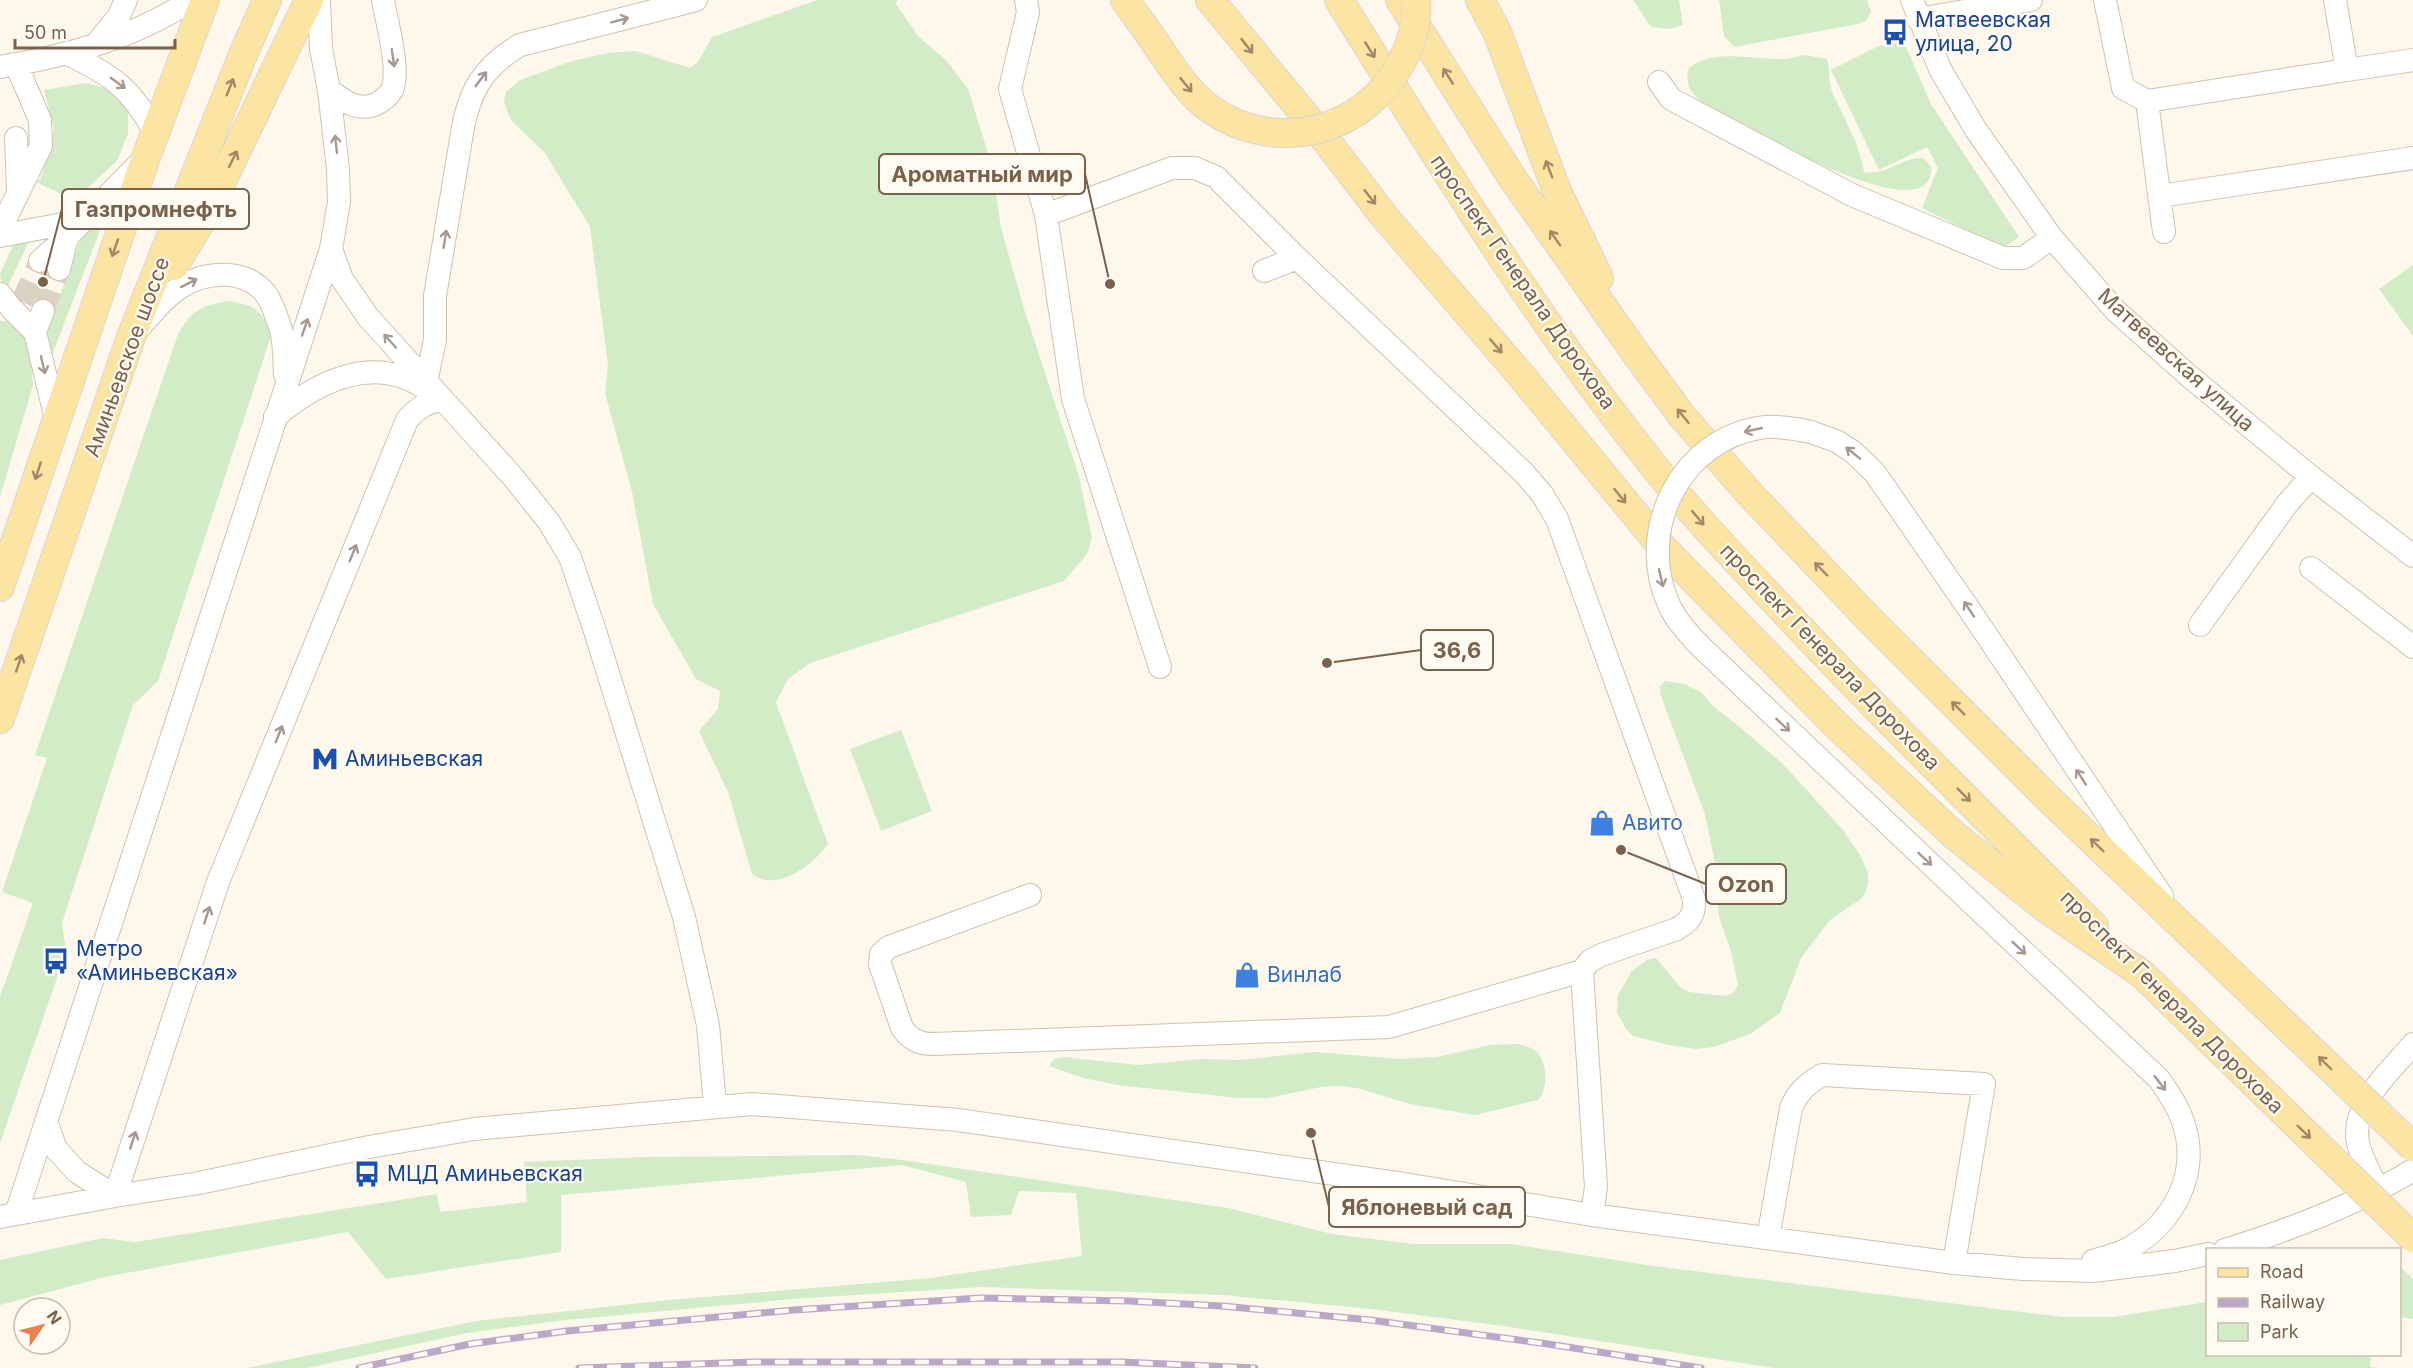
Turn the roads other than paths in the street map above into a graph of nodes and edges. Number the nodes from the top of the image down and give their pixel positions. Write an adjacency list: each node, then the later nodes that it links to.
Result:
1 (126, 0): 20 (street)
2 (191, 0): 20 (street)
3 (205, 0): 29 (main road)
4 (267, 0): 46 (main road, Аминьевское шоссе, one-way to 4)
5 (309, 0): 46 (main road, one-way to 5)
6 (319, 0): 26 (street)
7 (384, 0): 26 (street, one-way to 26)
8 (696, 0): 49 (street, one-way to 8)
9 (1125, 0): 13 (main road, one-way to 13, bridge)
10 (1210, 0): 66 (main road, one-way to 66)
11 (1339, 0): 66 (main road, проспект Генерала Дорохова, one-way to 66)
12 (1400, 0): 47 (main road, one-way to 12)
13 (1416, 0)
14 (1480, 0): 47 (main road, one-way to 14)
15 (2031, 0): 19 (street)
16 (2105, 0): 27 (street)
17 (2335, 0): 24 (street)
18 (1027, 6): 33 (street)
19 (1915, 9): 38 (street, Матвеевская улица)
20 (98, 43): 21 (street)
21 (68, 54): 23 (street); 29 (street, one-way to 29)
22 (2413, 60): 24 (street)
23 (8, 65): 31 (street)
24 (2347, 70): 27 (street)
25 (1659, 82): 38 (street)
26 (329, 90): 39 (street, one-way to 26)
27 (2147, 101): 32 (street)
28 (16, 138): 31 (street)
29 (150, 145): 34 (street); 52 (main road, one-way to 52)
30 (2413, 158): 32 (street)
31 (18, 193): 35 (street)
32 (2160, 196): 36 (street)
33 (1046, 215): 40 (street); 61 (street)
34 (84, 220): 37 (street); 41 (street)
35 (0, 230)
36 (2164, 232)
37 (0, 236)
38 (2052, 238): 53 (street, Матвеевская улица)
39 (331, 249): 48 (street, one-way to 39); 49 (street, one-way to 39)
40 (1297, 258): 42 (street); 65 (street)
41 (50, 265)
42 (1264, 271)
43 (0, 294): 45 (street)
44 (22, 302): 45 (street)
45 (39, 321): 52 (street, one-way to 52)
46 (131, 337): 48 (street, one-way to 48); 62 (main road, Аминьевское шоссе, one-way to 46)
47 (1637, 355): 64 (main road, one-way to 47)
48 (286, 382): 51 (street)
49 (426, 382): 50 (street)
50 (442, 400): 51 (street); 68 (street); 73 (street, one-way to 50)
51 (275, 417): 69 (street)
52 (56, 419): 54 (main road, one-way to 54)
53 (2311, 477): 56 (street, Матвеевская улица); 59 (street)
54 (21, 524): 55 (street); 58 (main road)
55 (0, 550)
56 (2413, 556)
57 (2311, 568): 60 (street)
58 (0, 587)
59 (2200, 625)
60 (2413, 647)
61 (1160, 667)
62 (0, 719)
63 (1030, 895): 65 (street)
64 (2185, 929): 70 (main road, one-way to 64, bridge); 81 (street, one-way to 81, bridge)
65 (1582, 972): 74 (street)
66 (2142, 974): 77 (main road, проспект Генерала Дорохова, one-way to 77, bridge)
67 (2413, 1044): 72 (street)
68 (715, 1106): 73 (street); 74 (street)
69 (46, 1121): 73 (street); 75 (street)
70 (2413, 1147)
71 (2413, 1170): 72 (street)
72 (2378, 1188): 78 (street)
73 (115, 1196): 75 (street)
74 (1592, 1215): 76 (street)
75 (8, 1216)
76 (1768, 1238): 80 (street); 80 (street)
77 (2413, 1238)
78 (2231, 1248)
79 (2206, 1254): 81 (street)
80 (1954, 1263): 81 (street)
81 (2044, 1269)

